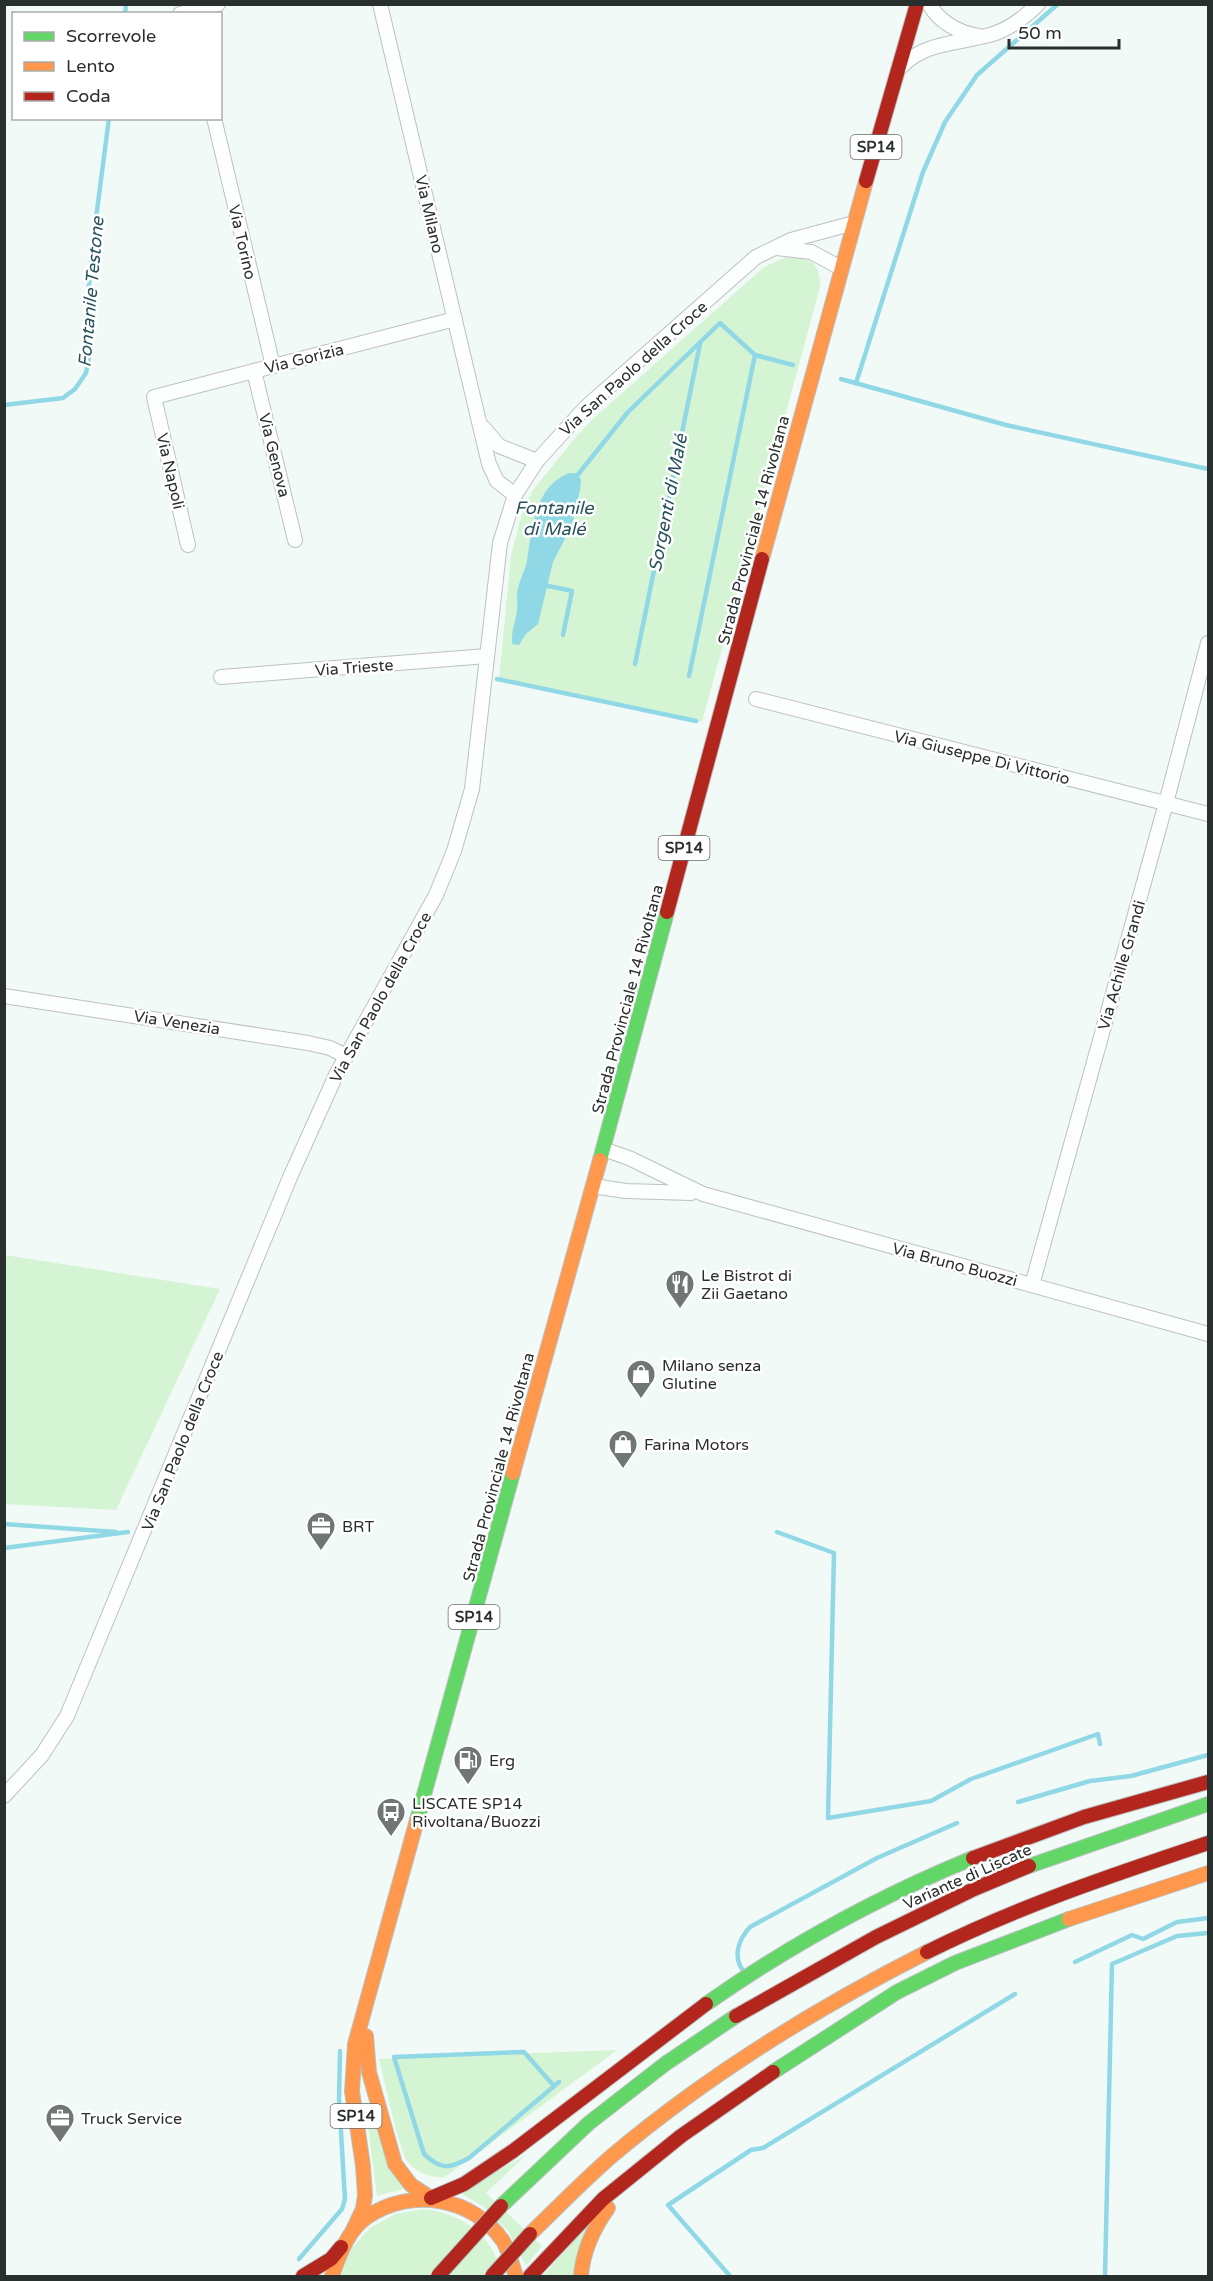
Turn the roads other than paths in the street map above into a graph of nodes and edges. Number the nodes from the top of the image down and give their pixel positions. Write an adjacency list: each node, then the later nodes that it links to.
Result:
1 (218, 4): 6 (street)
2 (380, 4): 13 (street, Via Milano)
3 (917, 4): 8 (main road, Strada Provinciale 14 Rivoltana / SP14)
4 (929, 4): 7 (street)
5 (1038, 4): 7 (street)
6 (190, 12)
7 (984, 36): 8 (street)
8 (898, 72): 10 (main road, Strada Provinciale 14 Rivoltana / SP14)
9 (214, 120): 14 (street, Via Torino)
10 (854, 223): 11 (street, Via San Paolo della Croce); 12 (main road, Strada Provinciale 14 Rivoltana / SP14)
11 (772, 247): 12 (street); 18 (street, Via San Paolo della Croce)
12 (841, 268): 30 (main road, Strada Provinciale 14 Rivoltana / SP14)
13 (456, 319): 14 (street, Via Gorizia); 17 (street, Via Milano)
14 (273, 366): 15 (street, Via Gorizia)
15 (254, 371): 16 (street, Via Gorizia); 20 (street, Via Genova)
16 (154, 397): 21 (street, Via Napoli)
17 (481, 424): 18 (street, Via Milano); 19 (street, Via Milano)
18 (537, 461): 19 (street, Via San Paolo della Croce)
19 (515, 495): 23 (street, Via San Paolo della Croce)
20 (295, 540)
21 (188, 545)
22 (1209, 644): 26 (street, Via Achille Grandi)
23 (487, 656): 24 (street, Via Trieste); 29 (street, Via San Paolo della Croce)
24 (221, 677)
25 (756, 699): 26 (street, Via Giuseppe Di Vittorio)
26 (1167, 803): 27 (street, Via Giuseppe Di Vittorio); 33 (street, Via Achille Grandi)
27 (1209, 814)
28 (4, 996): 29 (street, Via Venezia)
29 (346, 1056): 36 (street, Via San Paolo della Croce)
30 (603, 1149): 31 (main road, Strada Provinciale 14 Rivoltana / SP14); 32 (street, Via Bruno Buozzi)
31 (593, 1186): 32 (street, Via Bruno Buozzi); 40 (main road, Strada Provinciale 14 Rivoltana / SP14)
32 (702, 1194): 33 (street, Via Bruno Buozzi)
33 (1032, 1285): 34 (street, Via Bruno Buozzi)
34 (1209, 1334)
35 (1209, 1782): 42 (main road)
36 (4, 1796)
37 (1209, 1804): 46 (main road, Variante di Liscate, bridge)
38 (1209, 1843): 47 (main road, bridge)
39 (1209, 1873): 41 (main road)
40 (367, 2001): 42 (main road, Strada Provinciale 14 Rivoltana / SP14); 43 (main road, Strada Provinciale 14 Rivoltana / SP14)
41 (705, 2119): 49 (main road); 50 (main road)
42 (431, 2198): 43 (main road); 48 (main road)
43 (350, 2235): 44 (main road); 45 (main road, Strada Provinciale 14 Rivoltana)
44 (303, 2277)
45 (332, 2277)
46 (438, 2277)
47 (492, 2277)
48 (516, 2277)
49 (530, 2277)
50 (581, 2277)

